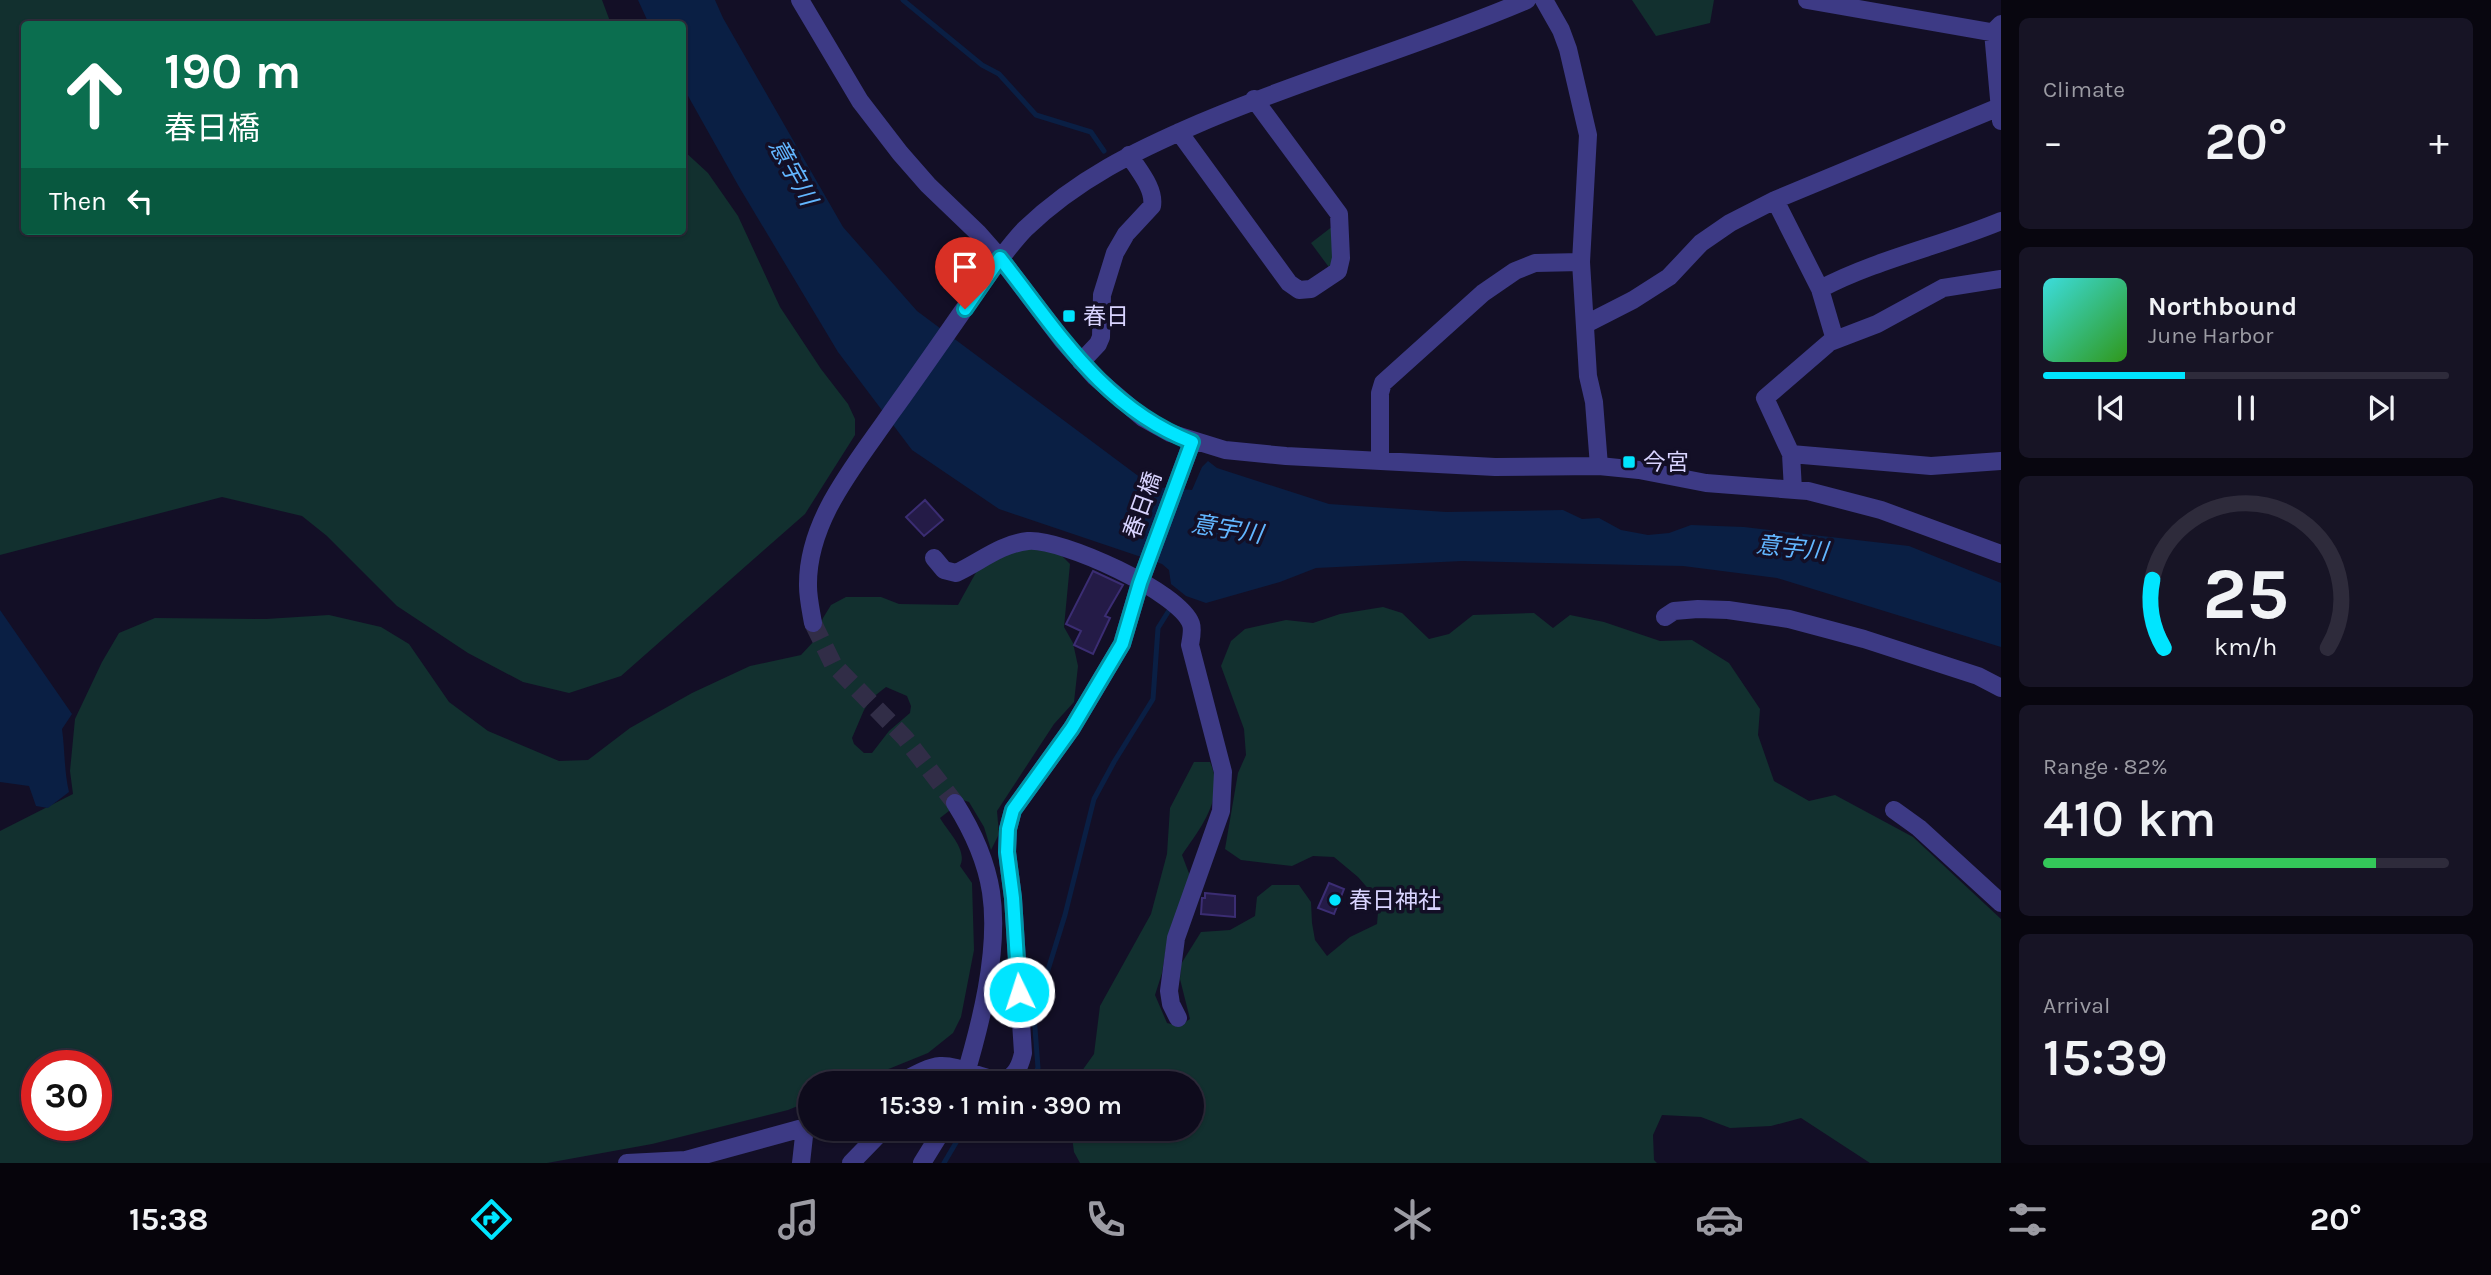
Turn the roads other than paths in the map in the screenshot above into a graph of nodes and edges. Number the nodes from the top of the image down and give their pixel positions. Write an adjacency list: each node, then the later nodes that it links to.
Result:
1 (800, 0): 13 (street)
2 (1527, 0): 6 (street)
3 (1544, 0): 12 (street)
4 (1807, 0): 5 (street)
5 (1998, 30): 7 (street)
6 (1254, 99): 8 (street); 8 (street)
7 (2000, 114): 10 (street)
8 (1179, 132): 9 (street)
9 (1129, 155): 13 (street); 18 (street)
10 (1775, 200): 15 (street); 16 (street)
11 (2001, 221): 15 (street)
12 (1581, 261): 16 (street); 21 (street)
13 (997, 263): 18 (street); 29 (street)
14 (2001, 279): 17 (street)
15 (1820, 289): 17 (street)
16 (1586, 324): 23 (street)
17 (1835, 340): 20 (street)
18 (1081, 362): 19 (street)
19 (1190, 446): 21 (street); 27 (street, 春日橋)
20 (1791, 454): 22 (street); 24 (street)
21 (1380, 461): 23 (street)
22 (2001, 461)
23 (1599, 466): 24 (street)
24 (1793, 490): 25 (street)
25 (2001, 554)
26 (934, 558): 27 (street)
27 (1142, 579): 34 (street); 38 (street, 春日橋)
28 (1665, 617): 30 (street)
29 (813, 622)
30 (2001, 688)
31 (955, 803): 37 (street)
32 (1894, 810): 33 (street)
33 (2001, 903)
34 (1178, 1018)
35 (932, 1071): 36 (street)
36 (952, 1071)
37 (967, 1071)
38 (1017, 1071)
39 (798, 1130): 43 (street)
40 (806, 1141): 44 (street)
41 (872, 1141): 45 (street)
42 (936, 1141): 46 (street)
43 (628, 1163)
44 (802, 1163)
45 (851, 1163)
46 (922, 1163)

